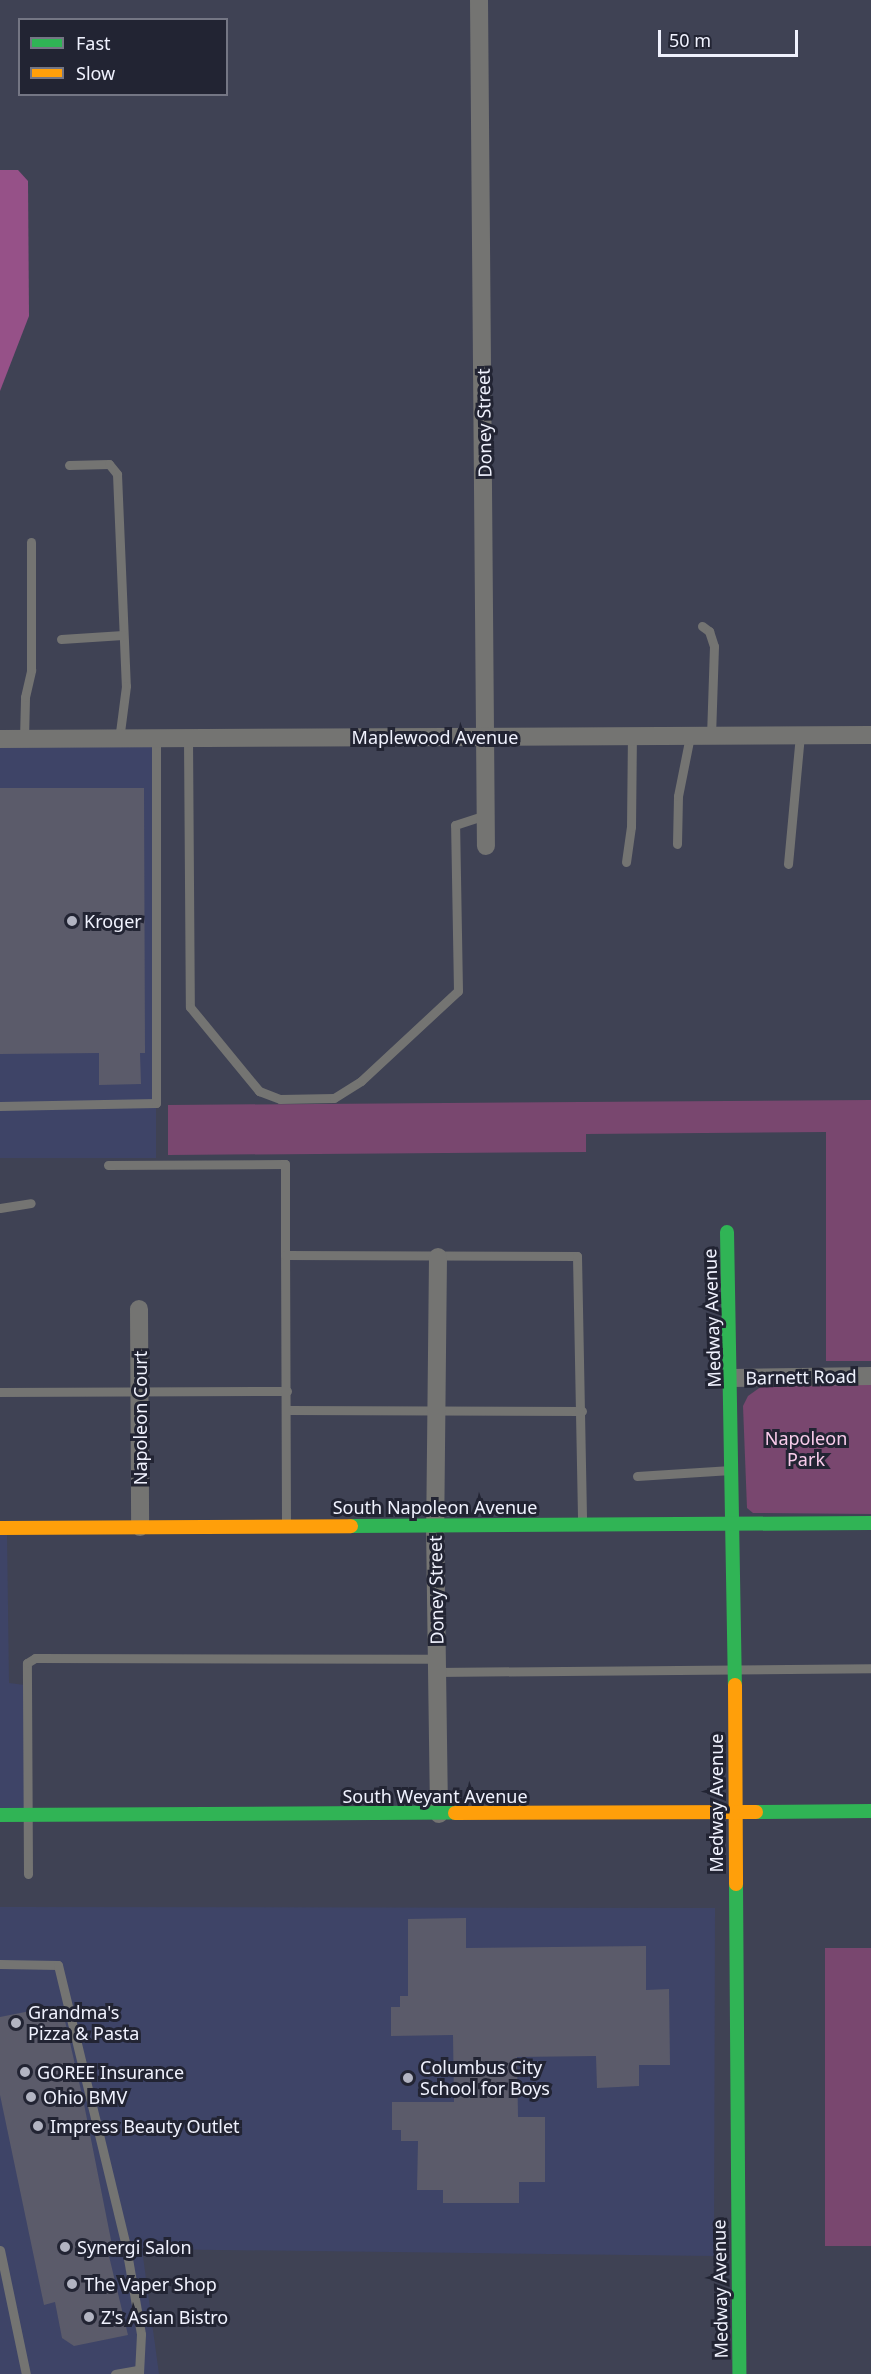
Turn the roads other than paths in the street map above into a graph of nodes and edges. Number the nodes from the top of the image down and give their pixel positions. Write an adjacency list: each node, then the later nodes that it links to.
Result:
1 (479, 0): 12 (street, Doney Street)
2 (69, 465): 5 (lane)
3 (31, 542): 14 (lane)
4 (702, 626): 7 (lane)
5 (123, 635): 6 (lane); 17 (lane)
6 (61, 639)
7 (711, 735): 8 (street, Maplewood Avenue); 11 (street, Maplewood Avenue)
8 (800, 735): 9 (street, Maplewood Avenue); 22 (lane)
9 (871, 735)
10 (632, 736): 11 (street, Maplewood Avenue); 12 (street, Maplewood Avenue); 21 (lane)
11 (690, 736): 19 (lane)
12 (483, 737): 16 (street, Maplewood Avenue); 18 (street, Doney Street)
13 (0, 739): 14 (street, Maplewood Avenue)
14 (24, 739): 17 (street, Maplewood Avenue)
15 (156, 739): 16 (street, Maplewood Avenue); 17 (street, Maplewood Avenue); 23 (lane)
16 (188, 739): 18 (lane)
17 (119, 740)
18 (486, 815): 20 (street, Doney Street)
19 (677, 844)
20 (486, 846)
21 (626, 862)
22 (788, 864)
23 (0, 1106)
24 (108, 1165): 28 (lane)
25 (31, 1203): 26 (lane)
26 (0, 1208)
27 (727, 1232): 32 (street, Medway Avenue)
28 (285, 1255): 29 (lane); 34 (lane)
29 (438, 1257): 37 (street, Doney Street); 38 (lane)
30 (140, 1309): 33 (street, Napoleon Court)
31 (871, 1376): 32 (street, Barnett Road)
32 (732, 1378): 39 (street, Medway Avenue)
33 (140, 1389): 34 (lane); 35 (lane); 46 (street, Napoleon Court)
34 (287, 1391): 36 (lane)
35 (0, 1392)
36 (288, 1410): 37 (lane); 45 (lane)
37 (437, 1410): 38 (lane); 44 (street, Doney Street)
38 (582, 1411): 42 (lane)
39 (733, 1470): 40 (lane); 43 (street, Medway Avenue)
40 (637, 1476)
41 (871, 1523): 43 (street, South Napoleon Avenue)
42 (582, 1524): 43 (street, South Napoleon Avenue); 44 (street, South Napoleon Avenue)
43 (734, 1524): 49 (street, Medway Avenue)
44 (435, 1525): 45 (street, South Napoleon Avenue); 48 (street, Doney Street)
45 (286, 1526): 46 (street, South Napoleon Avenue)
46 (140, 1527): 47 (street, South Napoleon Avenue)
47 (0, 1528)
48 (436, 1665): 49 (lane); 53 (street, Doney Street); 55 (lane)
49 (733, 1668): 50 (lane); 51 (street, Medway Avenue)
50 (871, 1668)
51 (734, 1811): 52 (street, South Weyant Avenue); 53 (street, South Weyant Avenue); 62 (street, Medway Avenue)
52 (871, 1811)
53 (439, 1814): 55 (street, South Weyant Avenue)
54 (0, 1815): 55 (street, South Weyant Avenue)
55 (27, 1815): 56 (lane)
56 (28, 1874)
57 (0, 1964): 59 (lane)
58 (0, 2250): 60 (lane)
59 (138, 2372): 61 (lane)
60 (26, 2374)
61 (115, 2374)
62 (740, 2374)

